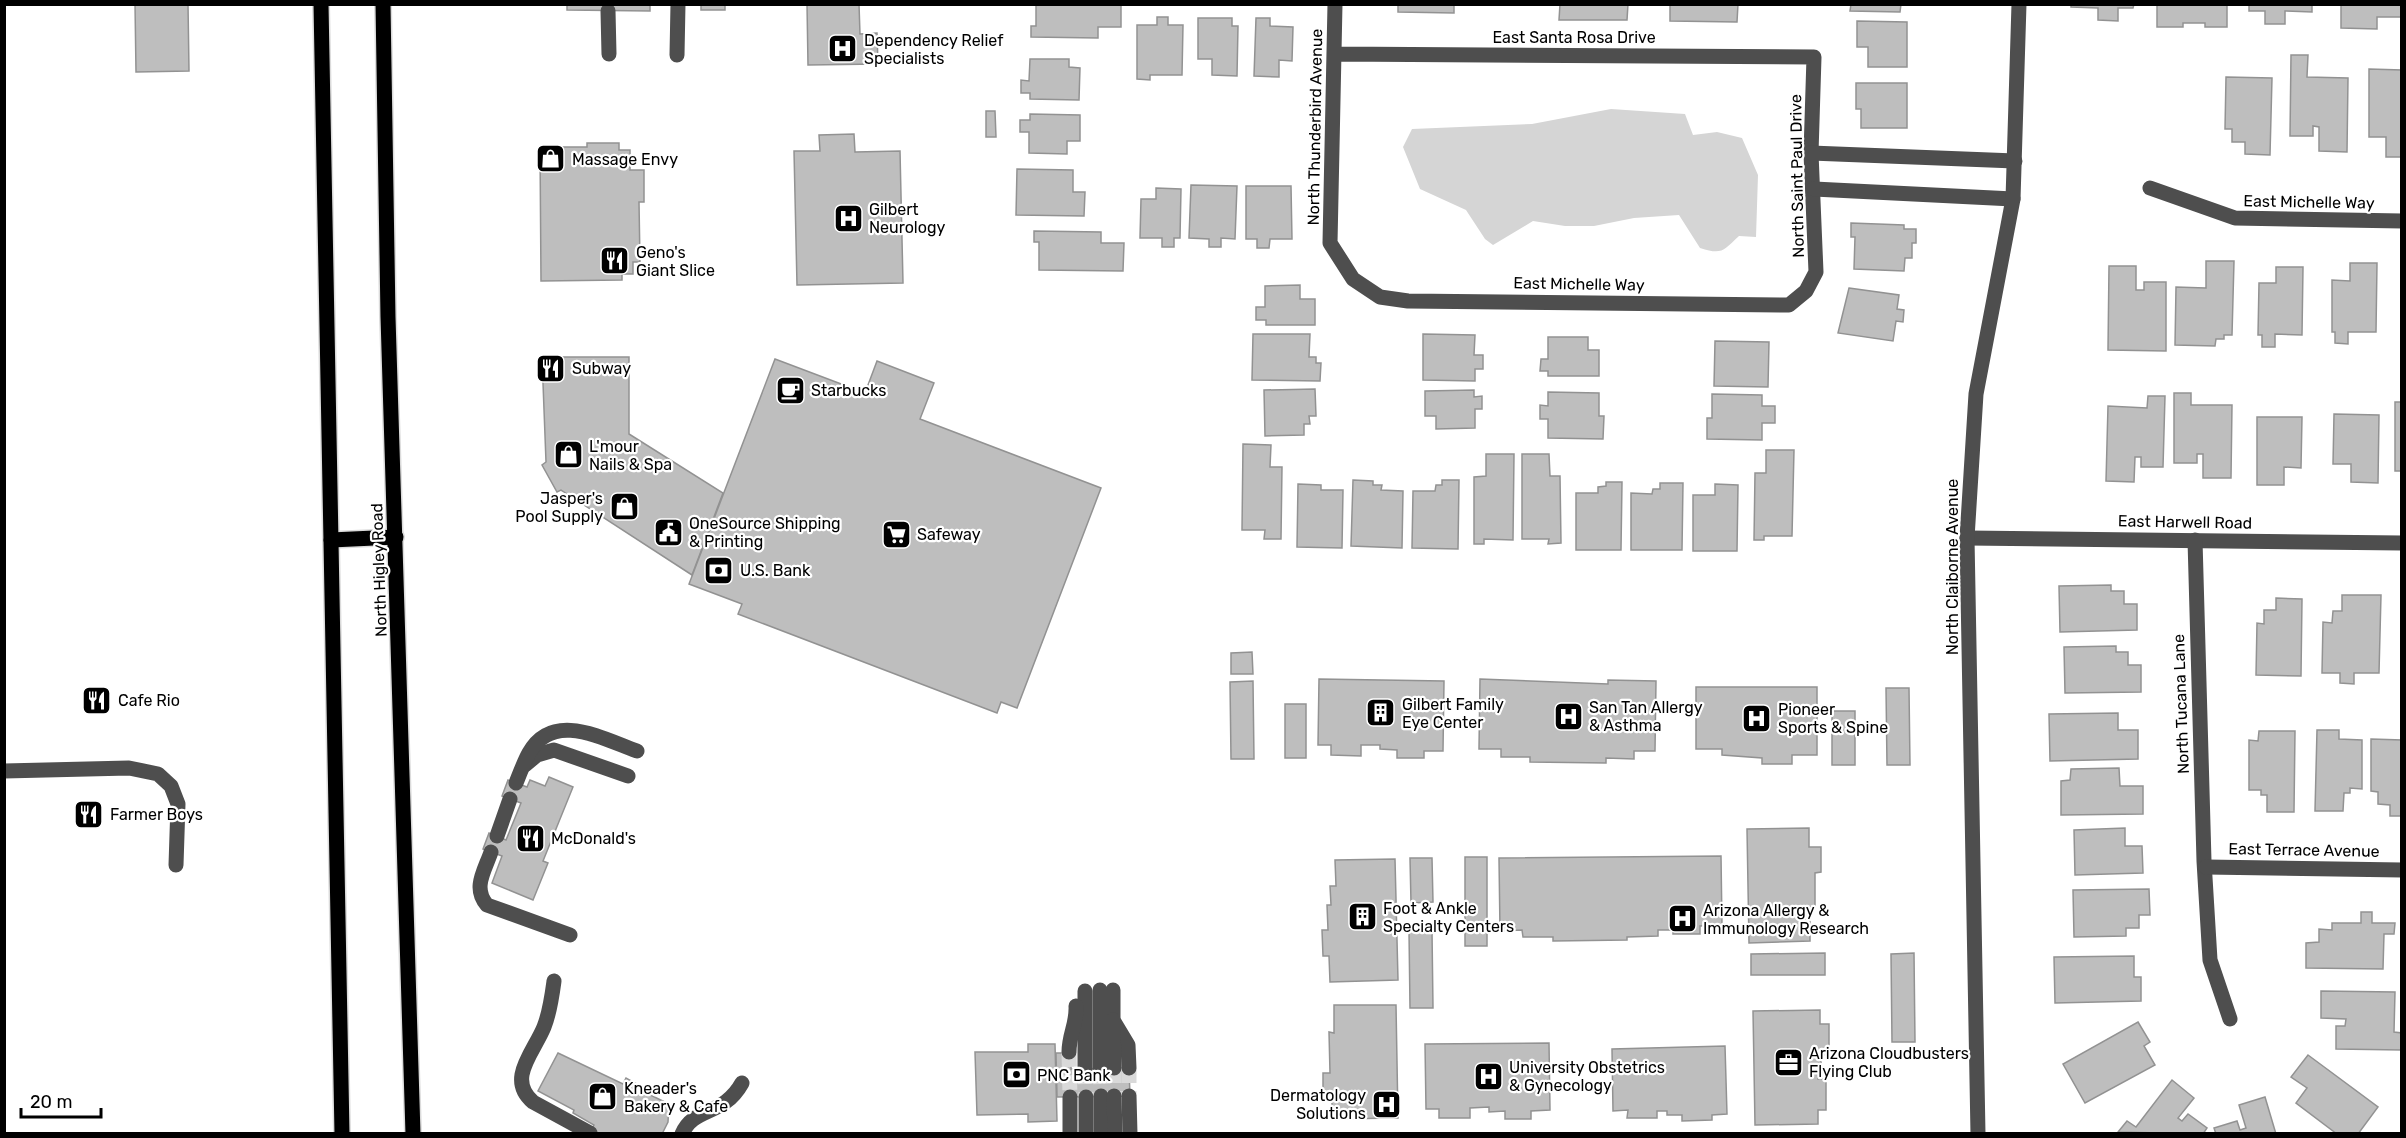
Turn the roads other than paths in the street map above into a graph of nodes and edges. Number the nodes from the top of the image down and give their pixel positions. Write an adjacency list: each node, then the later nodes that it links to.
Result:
1 (321, 4): 21 (main road)
2 (383, 4): 19 (main road, North Higley Road)
3 (678, 4): 9 (street)
4 (1335, 4): 8 (street, North Thunderbird Avenue)
5 (2019, 4): 12 (street, North Claiborne Avenue)
6 (608, 11): 7 (street)
7 (609, 54)
8 (1334, 54): 10 (street, East Santa Rosa Drive); 17 (street, North Thunderbird Avenue)
9 (677, 55)
10 (1814, 57): 11 (street, North Saint Paul Drive)
11 (1811, 153): 12 (street); 14 (street, North Saint Paul Drive)
12 (2015, 161): 15 (street, North Claiborne Avenue)
13 (2150, 188): 16 (street, East Michelle Way)
14 (1814, 189): 15 (street); 18 (street, North Saint Paul Drive)
15 (2013, 199): 20 (street, North Claiborne Avenue)
16 (2402, 221)
17 (1353, 279): 18 (street, East Michelle Way)
18 (1806, 291)
19 (396, 537): 21 (main road); 45 (main road, North Higley Road)
20 (1967, 538): 22 (street, East Harwell Road); 52 (street, North Claiborne Avenue)
21 (331, 540): 44 (main road)
22 (2195, 540): 23 (street, East Harwell Road); 33 (street, North Tucana Lane)
23 (2402, 543)
24 (637, 751): 25 (street)
25 (523, 767): 27 (street); 28 (street)
26 (4, 771): 32 (street)
27 (628, 776)
28 (516, 783)
29 (510, 799): 30 (street)
30 (497, 836)
31 (491, 852): 35 (street)
32 (176, 865)
33 (2206, 867): 34 (street, East Terrace Avenue); 38 (street, North Tucana Lane)
34 (2402, 870)
35 (570, 935)
36 (554, 981): 43 (street)
37 (1093, 991): 37 (street); 39 (street)
38 (2230, 1019)
39 (1069, 1052)
40 (742, 1083): 46 (street)
41 (1107, 1096): 48 (street); 49 (street); 50 (street); 51 (street)
42 (1070, 1097): 47 (street)
43 (590, 1133)
44 (342, 1134)
45 (413, 1134)
46 (682, 1134)
47 (1070, 1134)
48 (1086, 1134)
49 (1101, 1134)
50 (1115, 1134)
51 (1130, 1134)
52 (1978, 1134)

